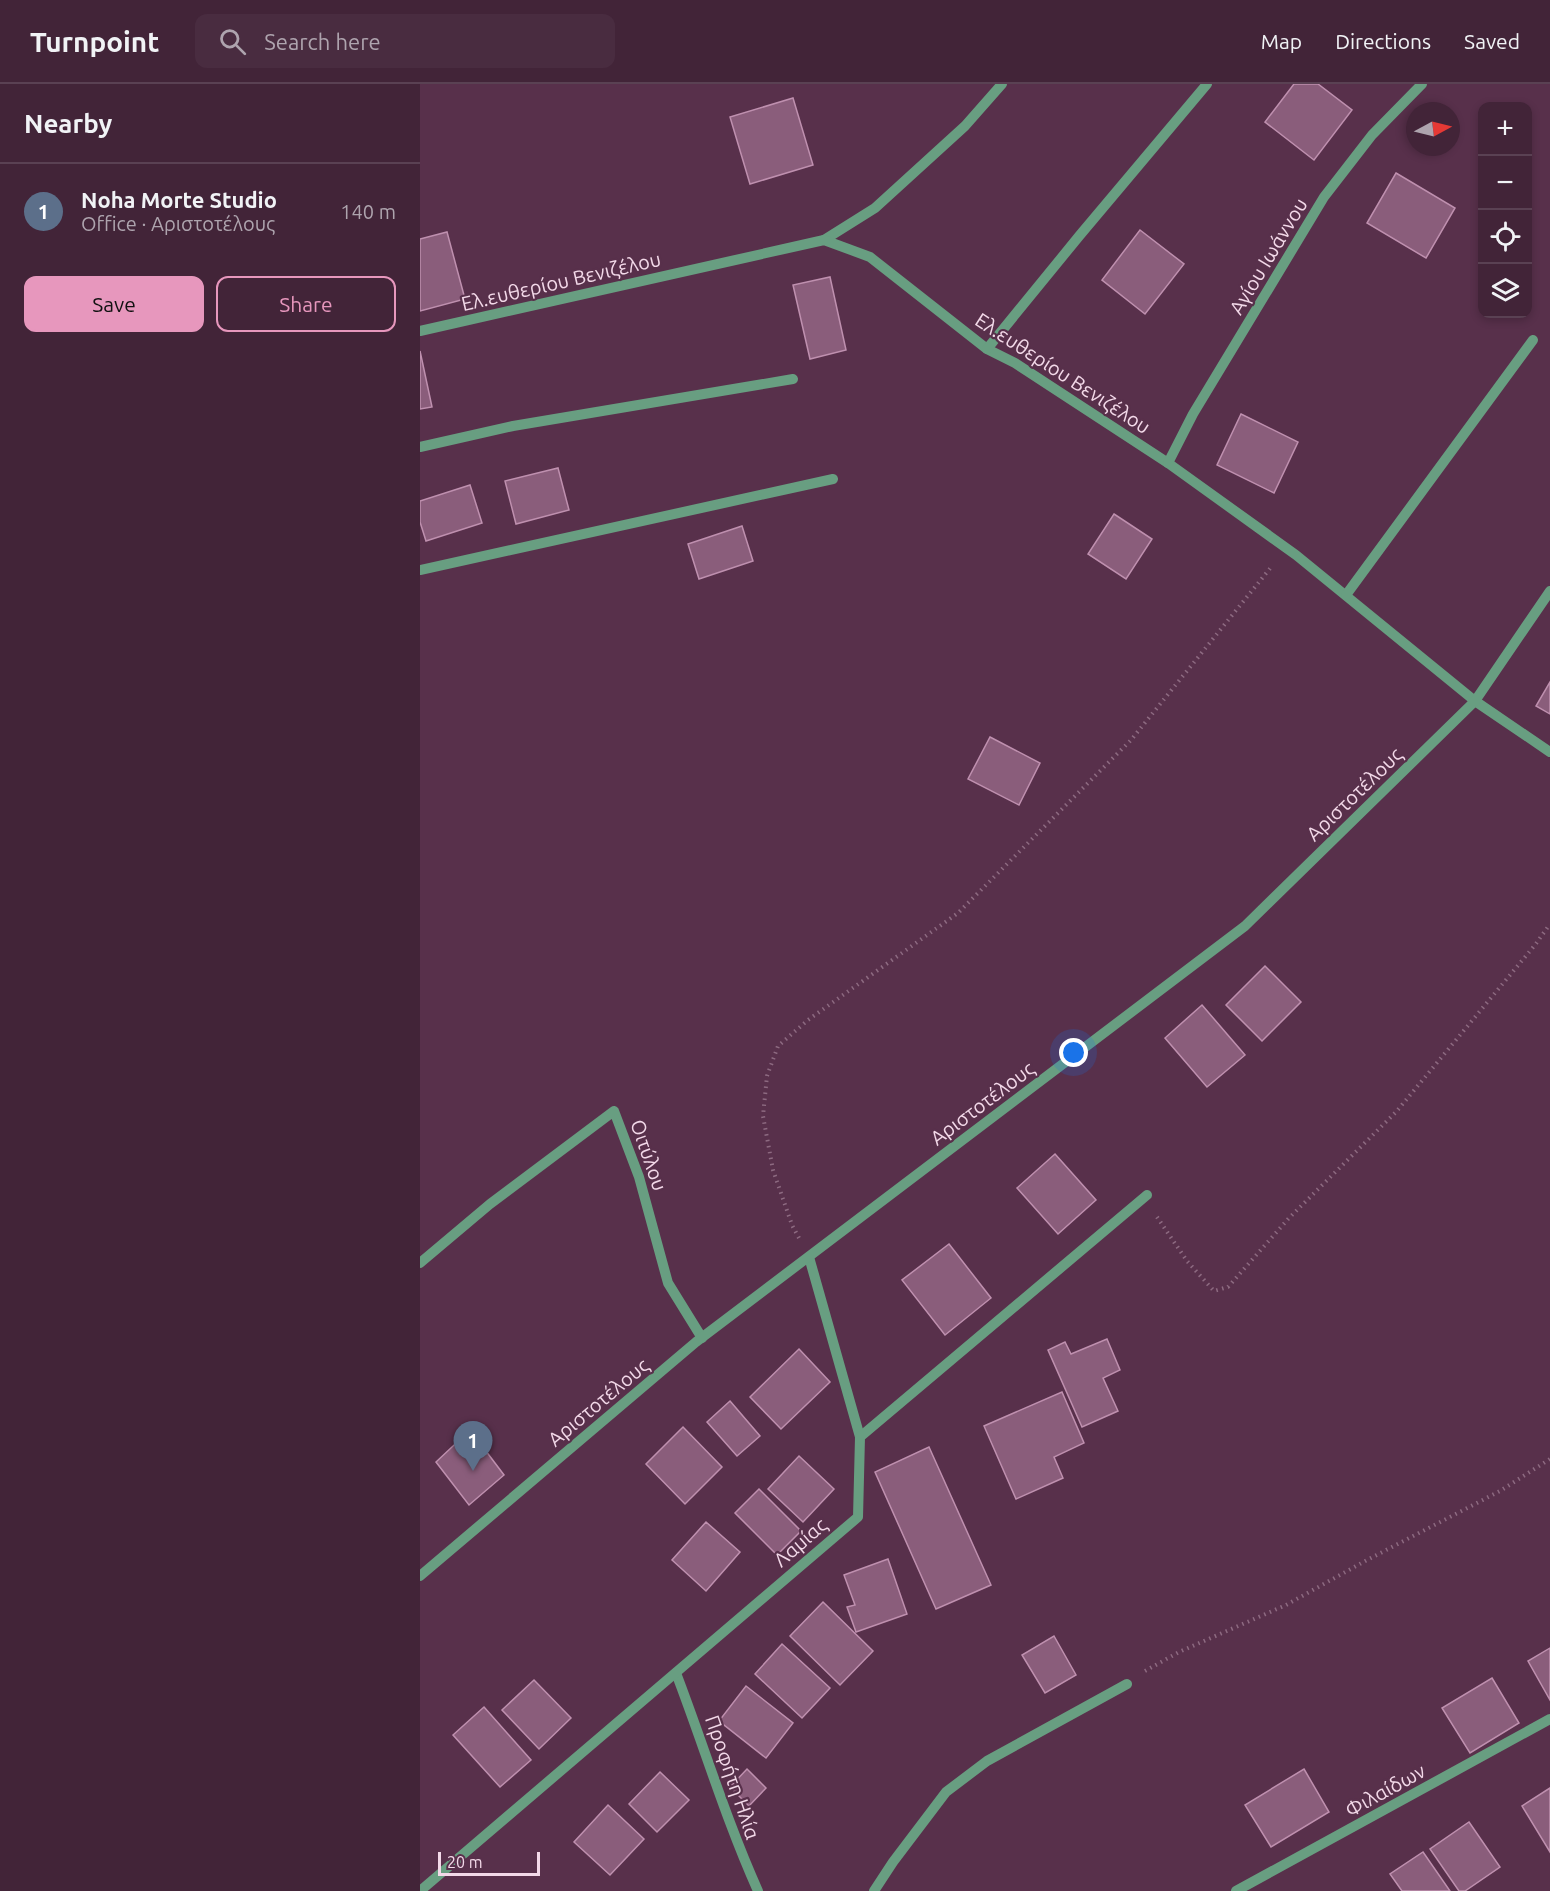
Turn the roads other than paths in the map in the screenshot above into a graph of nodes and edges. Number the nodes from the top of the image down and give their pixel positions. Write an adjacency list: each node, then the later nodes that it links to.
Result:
1 (1002, 84): 4 (street)
2 (1207, 84): 7 (street)
3 (1422, 84): 10 (street, Αγίου Ιωάννου)
4 (824, 240): 5 (street, Ελ.ευθερίου Βενιζέλου); 7 (street, Ελ.ευθερίου Βενιζέλου)
5 (420, 331)
6 (1533, 340): 14 (street)
7 (987, 350): 10 (street, Ελ.ευθερίου Βενιζέλου)
8 (793, 379): 9 (street)
9 (420, 447)
10 (1168, 463): 14 (street, Ελ.ευθερίου Βενιζέλου)
11 (833, 479): 12 (street)
12 (420, 570)
13 (1550, 591): 15 (street, Αριστοτέλους)
14 (1346, 595): 15 (street, Ελ.ευθερίου Βενιζέλου)
15 (1474, 701): 16 (street, Ελ.ευθερίου Βενιζέλου); 18 (street, Αριστοτέλους)
16 (1550, 752)
17 (1147, 1195): 21 (street)
18 (809, 1257): 20 (street, Αριστοτέλους); 21 (street, Λαμίας)
19 (420, 1263): 20 (street, Οιτύλου)
20 (702, 1338): 22 (street, Αριστοτέλους)
21 (860, 1437): 23 (street, Λαμίας)
22 (420, 1576)
23 (676, 1673): 26 (street, Λαμίας); 27 (street, Προφήτη Ηλία)
24 (1127, 1684): 28 (street)
25 (1550, 1719): 29 (street, Φιλαίδων)
26 (420, 1891)
27 (758, 1891)
28 (874, 1891)
29 (1236, 1891)

